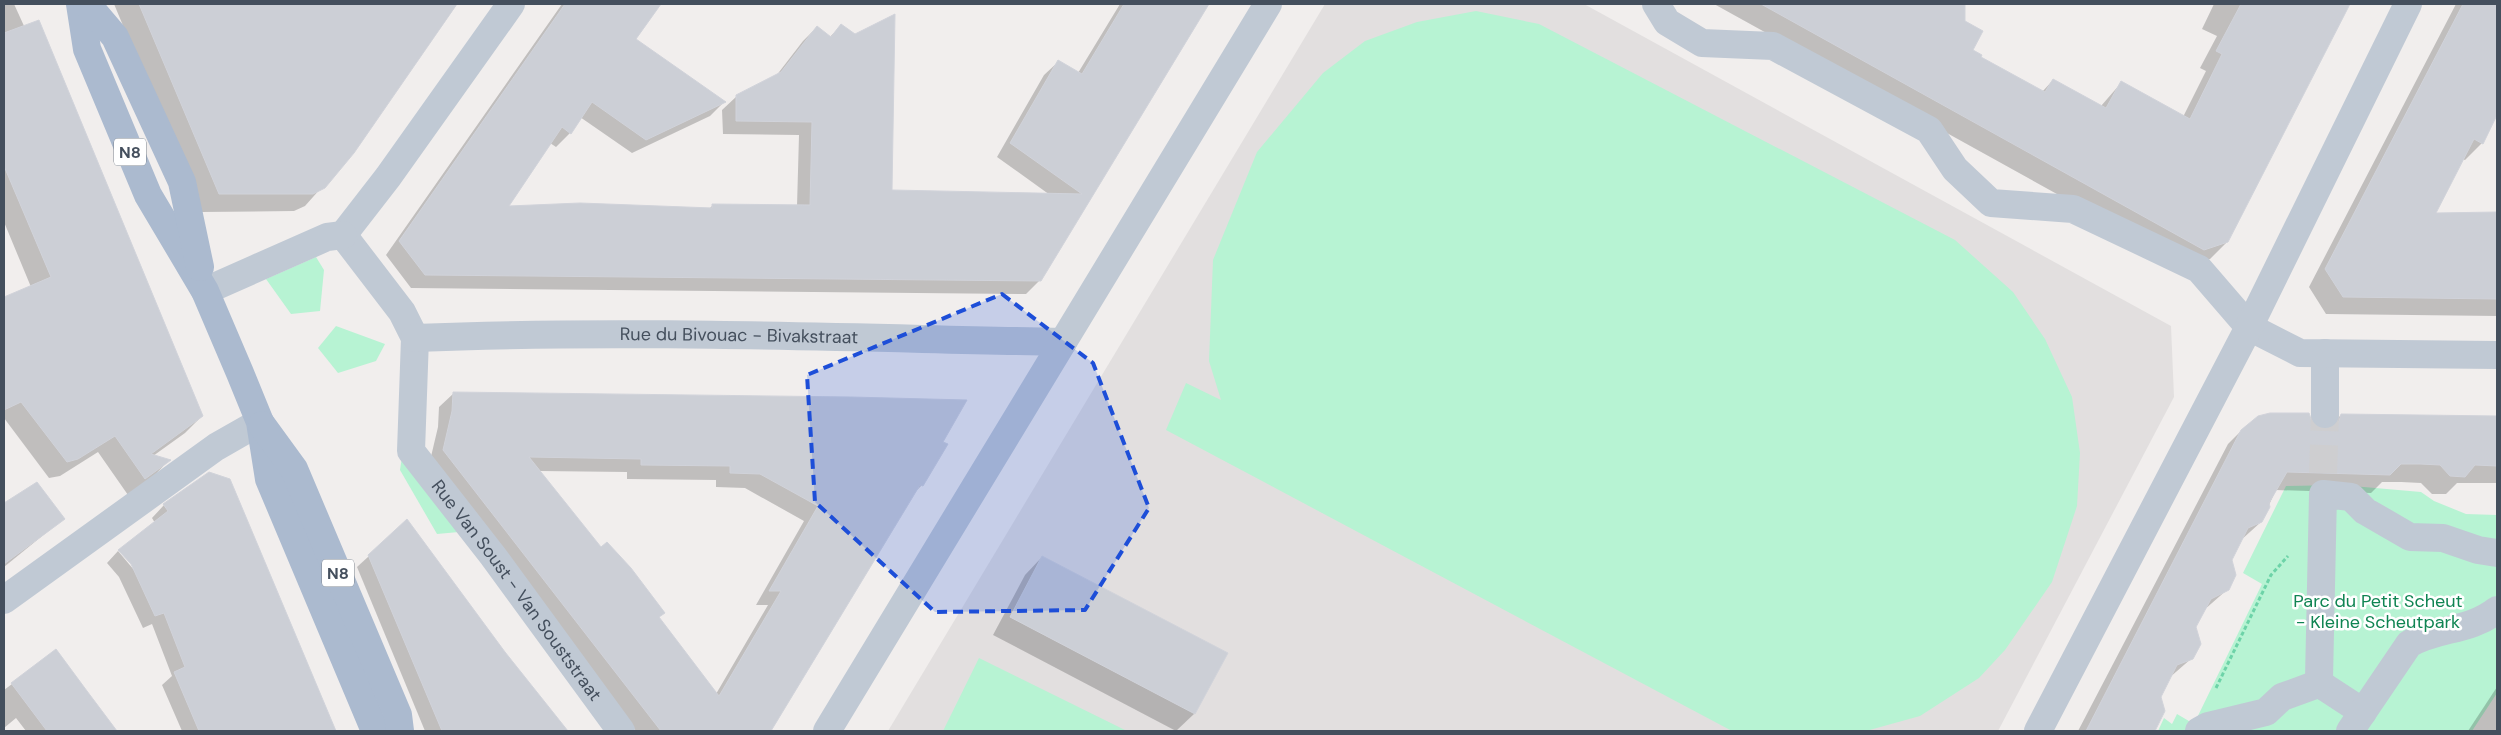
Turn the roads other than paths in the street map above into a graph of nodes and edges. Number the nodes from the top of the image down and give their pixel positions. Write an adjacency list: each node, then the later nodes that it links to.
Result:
1 (80, 4): 8 (main road, N8)
2 (87, 4): 8 (main road, N8)
3 (511, 4): 7 (street)
4 (1268, 4): 11 (street)
5 (1656, 4): 9 (street)
6 (2408, 4): 9 (street)
7 (343, 235): 8 (street); 10 (street)
8 (205, 291): 15 (main road, N8)
9 (2248, 327): 12 (street); 25 (street)
10 (415, 338): 11 (street, Rue du Bivouac - Bivakstraat); 23 (street, Rue Van Soust - Van Souststraat)
11 (1063, 342): 24 (street)
12 (2325, 353): 13 (street); 14 (street)
13 (2497, 355)
14 (2325, 414)
15 (260, 422): 17 (street); 21 (main road, N8); 22 (main road, N8)
16 (2497, 553): 19 (street)
17 (4, 600)
18 (2497, 610): 20 (street)
19 (2317, 682): 20 (street); 26 (street)
20 (2356, 722)
21 (375, 731)
22 (400, 731)
23 (621, 731)
24 (827, 731)
25 (2038, 731)
26 (2198, 731)

